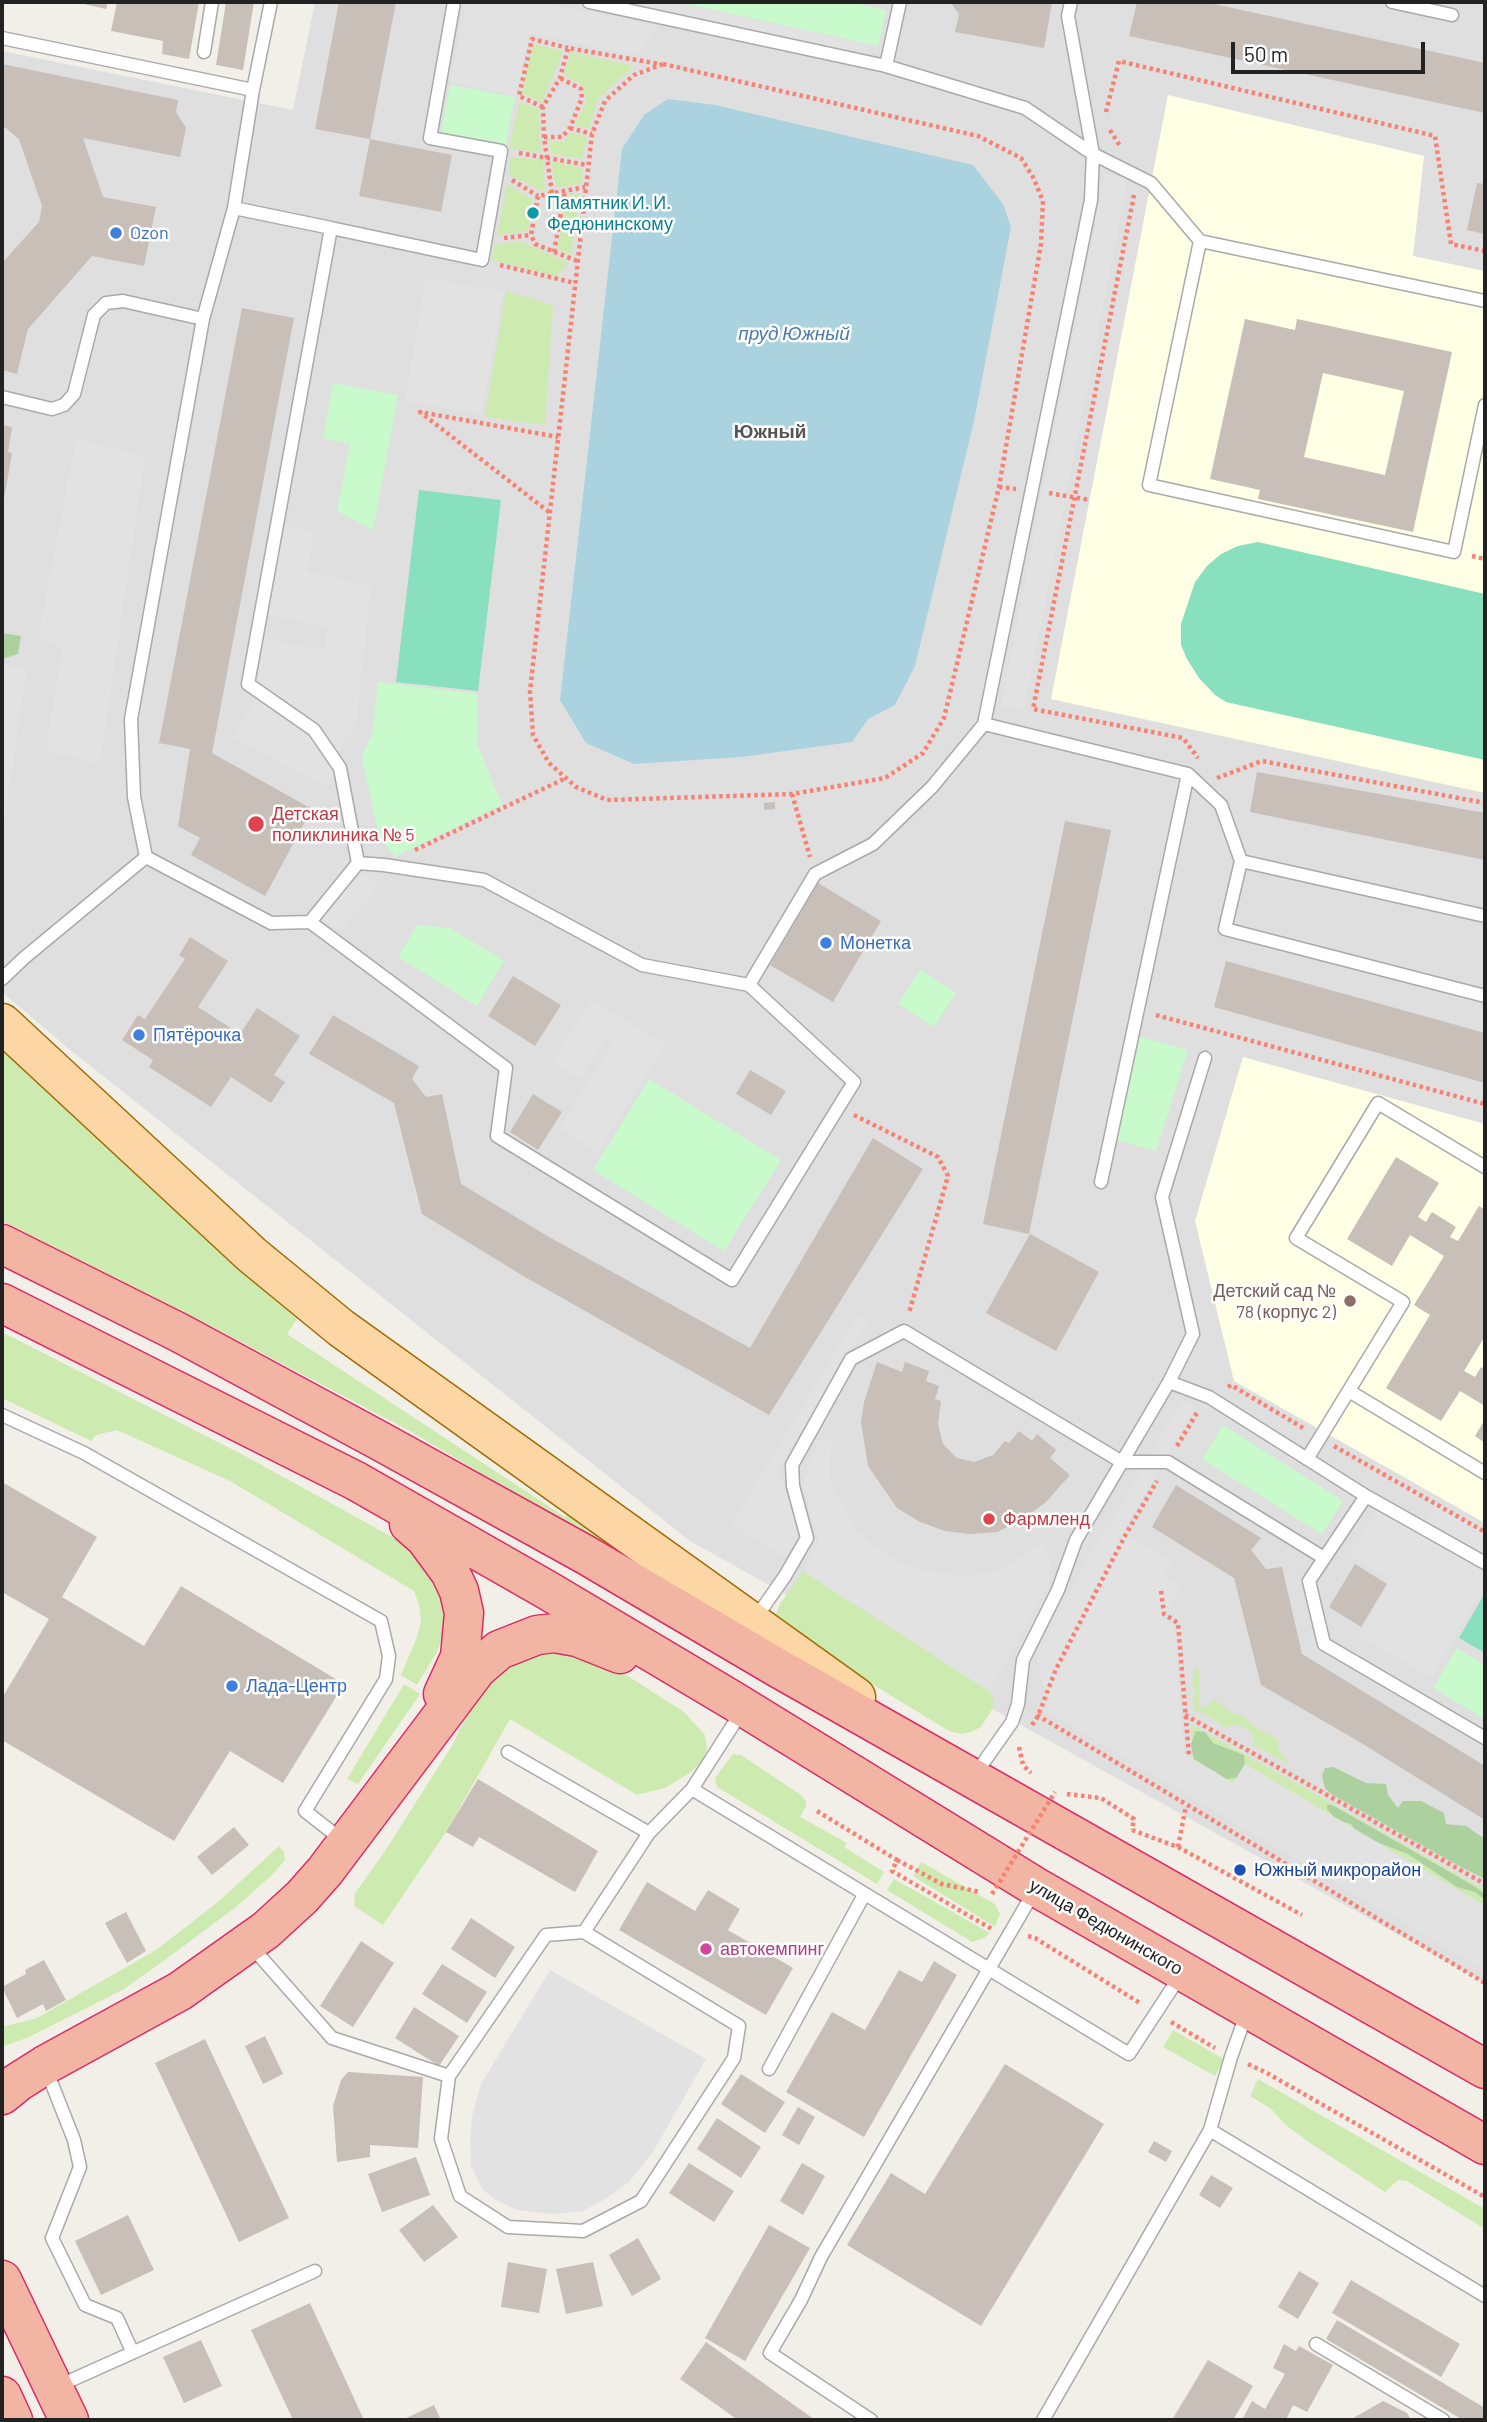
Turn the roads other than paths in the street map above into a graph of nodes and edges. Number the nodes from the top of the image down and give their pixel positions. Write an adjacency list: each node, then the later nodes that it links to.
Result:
1 (212, 2): 10 (lane)
2 (271, 2): 12 (lane)
3 (454, 2): 15 (lane)
4 (589, 2): 11 (lane)
5 (900, 2): 11 (lane)
6 (1071, 2): 13 (lane)
7 (1392, 2): 8 (lane)
8 (1452, 15)
9 (2, 38): 12 (lane)
10 (204, 52)
11 (886, 66): 13 (lane)
12 (253, 90): 14 (lane)
13 (1093, 154): 16 (lane); 21 (lane)
14 (234, 208): 15 (lane); 18 (lane)
15 (331, 229): 25 (lane)
16 (1200, 240): 17 (lane); 20 (lane)
17 (1485, 301)
18 (203, 319): 19 (lane); 23 (lane)
19 (2, 397)
20 (1485, 405)
21 (984, 724): 22 (lane); 29 (lane)
22 (1188, 774): 24 (lane); 34 (lane)
23 (146, 857): 27 (lane); 28 (lane)
24 (1241, 861): 26 (lane); 30 (lane)
25 (358, 863): 27 (lane); 29 (lane)
26 (1485, 916)
27 (310, 922): 29 (lane)
28 (2, 979)
29 (749, 985)
30 (1485, 996)
31 (2, 1023): 47 (main road)
32 (1205, 1058): 37 (lane)
33 (1485, 1167): 38 (lane)
34 (1101, 1182)
35 (2, 1244): 52 (highway)
36 (2, 1303): 43 (highway)
37 (1169, 1382): 40 (lane); 41 (lane)
38 (1349, 1391): 40 (lane); 42 (lane)
39 (2, 1415): 56 (lane)
40 (1307, 1459): 44 (lane)
41 (1122, 1462): 45 (lane); 47 (lane); 53 (lane)
42 (1485, 1473)
43 (356, 1481): 48 (highway); 50 (highway)
44 (1366, 1496): 45 (lane); 46 (lane)
45 (1324, 1558): 49 (lane)
46 (1485, 1563)
47 (753, 1622): 52 (main road)
48 (738, 1704): 50 (highway); 54 (lane); 57 (highway, улица Федюнинского)
49 (1485, 1738)
50 (421, 1742): 56 (highway)
51 (508, 1752): 55 (lane)
52 (937, 1756): 53 (highway)
53 (973, 1777): 66 (highway)
54 (692, 1789): 55 (lane); 58 (lane)
55 (649, 1833): 59 (lane)
56 (348, 1844): 60 (highway)
57 (1037, 1887): 61 (lane); 62 (highway, улица Федюнинского)
58 (864, 1895): 61 (lane); 65 (lane)
59 (584, 1932): 68 (lane); 68 (lane)
60 (248, 1943): 64 (highway); 68 (lane)
61 (988, 1970): 62 (lane); 81 (lane)
62 (1183, 1972): 63 (highway, улица Федюнинского)
63 (1249, 2008): 70 (lane); 71 (highway, улица Федюнинского)
64 (45, 2065): 67 (highway); 69 (highway); 77 (lane)
65 (769, 2069)
66 (1485, 2069)
67 (2, 2074)
68 (449, 2076)
69 (2, 2095)
70 (1210, 2130): 74 (lane); 82 (lane)
71 (1485, 2145)
72 (315, 2271): 77 (lane)
73 (2, 2280): 79 (highway)
74 (1485, 2296)
75 (2, 2322): 79 (highway)
76 (1316, 2344): 83 (lane)
77 (132, 2351): 79 (lane)
78 (2, 2396): 80 (highway)
79 (54, 2405)
80 (13, 2420)
81 (871, 2420)
82 (1043, 2420)
83 (1443, 2420)

